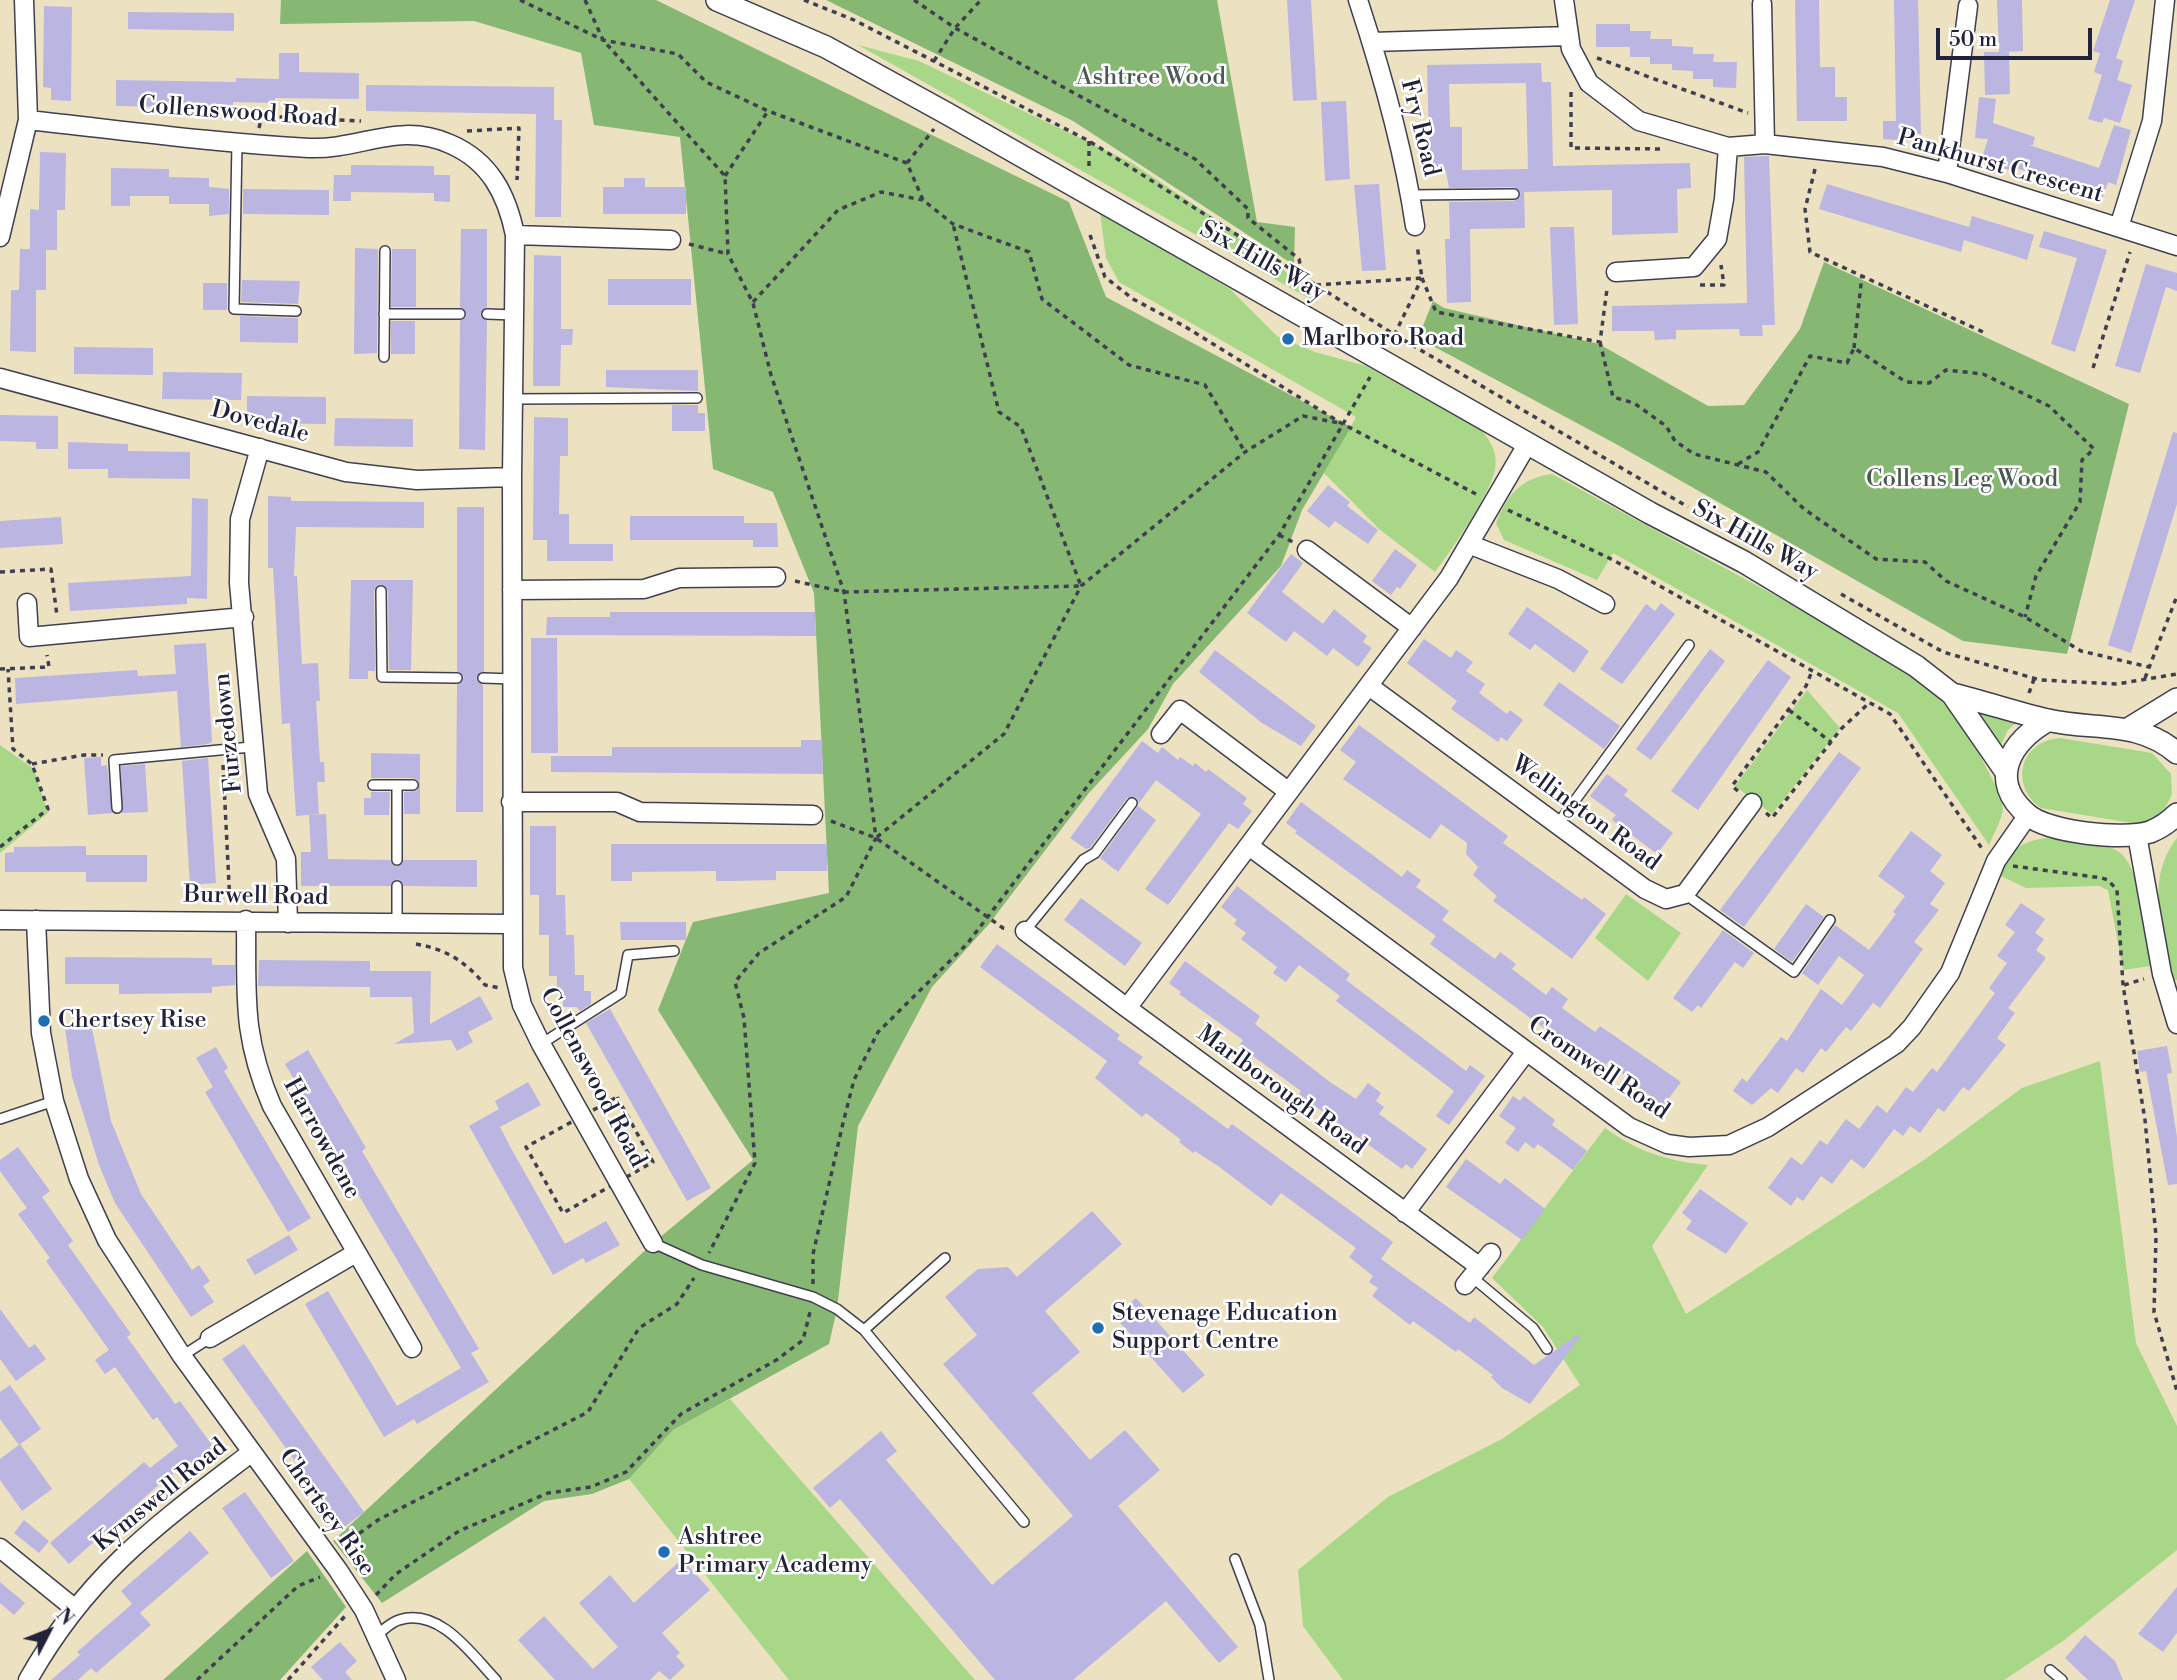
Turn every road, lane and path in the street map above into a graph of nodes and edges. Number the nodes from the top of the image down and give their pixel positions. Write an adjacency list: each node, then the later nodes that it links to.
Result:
1 (23, 0): 18 (street)
2 (520, 0): 16 (path)
3 (717, 0): 17 (street, Six Hills Way)
4 (804, 0): 15 (path)
5 (981, 0): 12 (path)
6 (1358, 0): 14 (street, Fry Road)
7 (1564, 0): 13 (street, Pankhurst Crescent)
8 (2165, 0): 34 (street)
9 (916, 1): 12 (path)
10 (1762, 4): 22 (street)
11 (1968, 6): 27 (street)
12 (955, 28): 15 (path); 44 (path)
13 (1569, 36): 14 (street, Fry Road); 23 (street, Pankhurst Crescent)
14 (1372, 43): 30 (street, Fry Road)
15 (934, 61): 20 (path)
16 (768, 111): 25 (path); 28 (path)
17 (946, 113): 25 (path); 62 (street, Six Hills Way)
18 (28, 120): 21 (street, Collenswood Road); 37 (street)
19 (369, 121): 21 (path)
20 (1089, 141): 26 (path); 44 (path)
21 (246, 142): 35 (street, Collenswood Road); 48 (lane)
22 (1765, 144): 23 (street, Pankhurst Crescent); 24 (street, Pankhurst Crescent)
23 (1728, 147): 42 (street)
24 (1821, 150): 27 (street, Pankhurst Crescent); 43 (path)
25 (907, 163): 31 (path)
26 (1089, 166)
27 (1947, 173): 34 (street, Pankhurst Crescent)
28 (725, 176)
29 (1514, 194): 30 (lane)
30 (1410, 195): 33 (street, Fry Road)
31 (923, 200): 32 (path); 47 (path)
32 (953, 224): 64 (path); 73 (path)
33 (1415, 226): 45 (path)
34 (2127, 230): 39 (street, Pankhurst Crescent); 57 (path)
35 (515, 235): 38 (street); 52 (street, Collenswood Road)
36 (1090, 235): 61 (path)
37 (0, 237)
38 (671, 240): 41 (path)
39 (2177, 246)
40 (385, 251): 49 (lane)
41 (728, 254)
42 (1616, 272): 54 (path)
43 (1862, 275): 53 (path); 55 (path)
44 (1303, 278): 46 (path)
45 (1422, 278): 46 (path); 54 (path)
46 (1314, 285): 68 (path)
47 (752, 303)
48 (296, 311)
49 (384, 314): 50 (lane); 56 (lane)
50 (460, 314)
51 (487, 314): 52 (lane)
52 (514, 314): 60 (street, Collenswood Road)
53 (1983, 332)
54 (1600, 342): 65 (path)
55 (1854, 348): 65 (path); 81 (path)
56 (384, 357)
57 (2093, 368)
58 (0, 378): 63 (street, Dovedale)
59 (697, 398): 60 (lane)
60 (512, 399): 66 (street, Collenswood Road)
61 (1341, 423): 64 (path); 67 (path); 129 (path)
62 (1528, 443): 67 (street); 95 (street, Six Hills Way)
63 (260, 448): 66 (street, Dovedale); 80 (street, Furzedown)
64 (1245, 452): 73 (path)
65 (1738, 464): 81 (path)
66 (512, 477): 74 (street, Collenswood Road)
67 (1494, 503): 69 (street); 88 (path)
68 (1699, 514)
69 (1471, 545): 79 (street); 82 (street)
70 (1307, 550): 82 (street)
71 (0, 572): 83 (path)
72 (776, 577): 73 (path); 74 (street)
73 (1081, 586): 122 (path)
74 (512, 590): 93 (street, Collenswood Road)
75 (1833, 590): 92 (path)
76 (381, 591): 90 (lane)
77 (2177, 596): 85 (path)
78 (27, 603): 83 (street)
79 (1605, 604)
80 (244, 617): 83 (street); 103 (street, Furzedown)
81 (2025, 617): 85 (path)
82 (1412, 628): 94 (street)
83 (51, 635): 87 (path)
84 (1689, 645): 120 (lane)
85 (2149, 667): 92 (path)
86 (0, 669): 87 (path)
87 (8, 669): 107 (path)
88 (1812, 671): 97 (path); 98 (path)
89 (2177, 674): 92 (path)
90 (457, 678)
91 (483, 678): 93 (lane)
92 (2144, 678)
93 (514, 679): 113 (street, Collenswood Road)
94 (1369, 686): 112 (street); 120 (street, Wellington Road)
95 (1952, 694): 99 (street, Six Hills Way); 108 (street, Six Hills Way)
96 (2177, 699): 100 (street)
97 (1870, 702): 102 (path); 126 (path)
98 (1789, 710): 102 (path); 115 (path)
99 (2049, 720): 100 (street, Six Hills Way); 108 (street)
100 (2128, 729): 105 (street, Six Hills Way)
101 (1161, 734): 112 (street)
102 (1831, 742): 115 (path)
103 (251, 747): 104 (lane); 134 (street, Furzedown)
104 (222, 752): 106 (lane); 132 (path)
105 (2177, 752)
106 (114, 760): 107 (path); 116 (lane)
107 (32, 764): 124 (path)
108 (2006, 772): 119 (street, Six Hills Way)
109 (373, 785): 110 (lane)
110 (397, 785): 111 (lane); 125 (lane)
111 (413, 785)
112 (1289, 792): 123 (street)
113 (511, 802): 118 (street); 136 (street, Collenswood Road)
114 (1132, 803): 137 (lane)
115 (1752, 803): 128 (street)
116 (117, 808)
117 (2177, 814): 121 (street)
118 (813, 815): 122 (path)
119 (2028, 815): 121 (street); 126 (street, Cromwell Road)
120 (1557, 825): 128 (street, Wellington Road)
121 (2137, 835): 142 (street)
122 (877, 838): 129 (path)
123 (1249, 846): 141 (street); 144 (street, Cromwell Road)
124 (0, 847)
125 (397, 860)
126 (1996, 861): 144 (street, Cromwell Road); 159 (path)
127 (397, 886): 135 (lane)
128 (1685, 894): 133 (lane)
129 (987, 917): 153 (path)
130 (0, 920): 131 (street, Burwell Road)
131 (36, 920): 132 (street, Burwell Road); 145 (street, Chertsey Rise)
132 (239, 920): 134 (street, Burwell Road); 149 (street, Harrowdene)
133 (1830, 920)
134 (288, 923): 135 (street, Burwell Road)
135 (397, 924): 136 (street, Burwell Road)
136 (510, 924): 140 (street, Collenswood Road)
137 (1026, 931): 141 (street, Marlborough Road)
138 (403, 944): 140 (path)
139 (674, 951): 143 (lane)
140 (518, 991): 143 (street, Collenswood Road)
141 (1127, 1007): 147 (street, Marlborough Road)
142 (2177, 1024)
143 (541, 1044): 148 (street, Collenswood Road)
144 (1526, 1052): 147 (street)
145 (54, 1101): 146 (lane); 158 (street, Chertsey Rise)
146 (0, 1119)
147 (1405, 1213): 152 (street, Marlborough Road)
148 (653, 1243): 153 (lane)
149 (356, 1253): 155 (street); 156 (street, Harrowdene)
150 (1491, 1253): 152 (street)
151 (945, 1258): 154 (lane)
152 (1472, 1277): 157 (lane)
153 (813, 1297): 154 (lane); 165 (path)
154 (864, 1330): 161 (lane)
155 (210, 1338): 158 (lane)
156 (412, 1348)
157 (1547, 1349)
158 (182, 1356): 160 (street, Chertsey Rise)
159 (2177, 1391)
160 (252, 1452): 164 (street, Chertsey Rise); 166 (street, Kymswell Road)
161 (1024, 1522)
162 (0, 1548): 166 (street)
163 (1235, 1559): 174 (lane)
164 (338, 1570): 165 (street, Chertsey Rise); 170 (path)
165 (361, 1606): 167 (street, Chertsey Rise); 171 (path)
166 (74, 1608): 169 (street, Kymswell Road)
167 (376, 1635): 172 (street, Chertsey Rise); 173 (lane)
168 (2050, 1670): 175 (lane)
169 (28, 1680)
170 (197, 1680)
171 (288, 1680)
172 (396, 1680)
173 (496, 1680)
174 (1269, 1680)
175 (2062, 1680)

